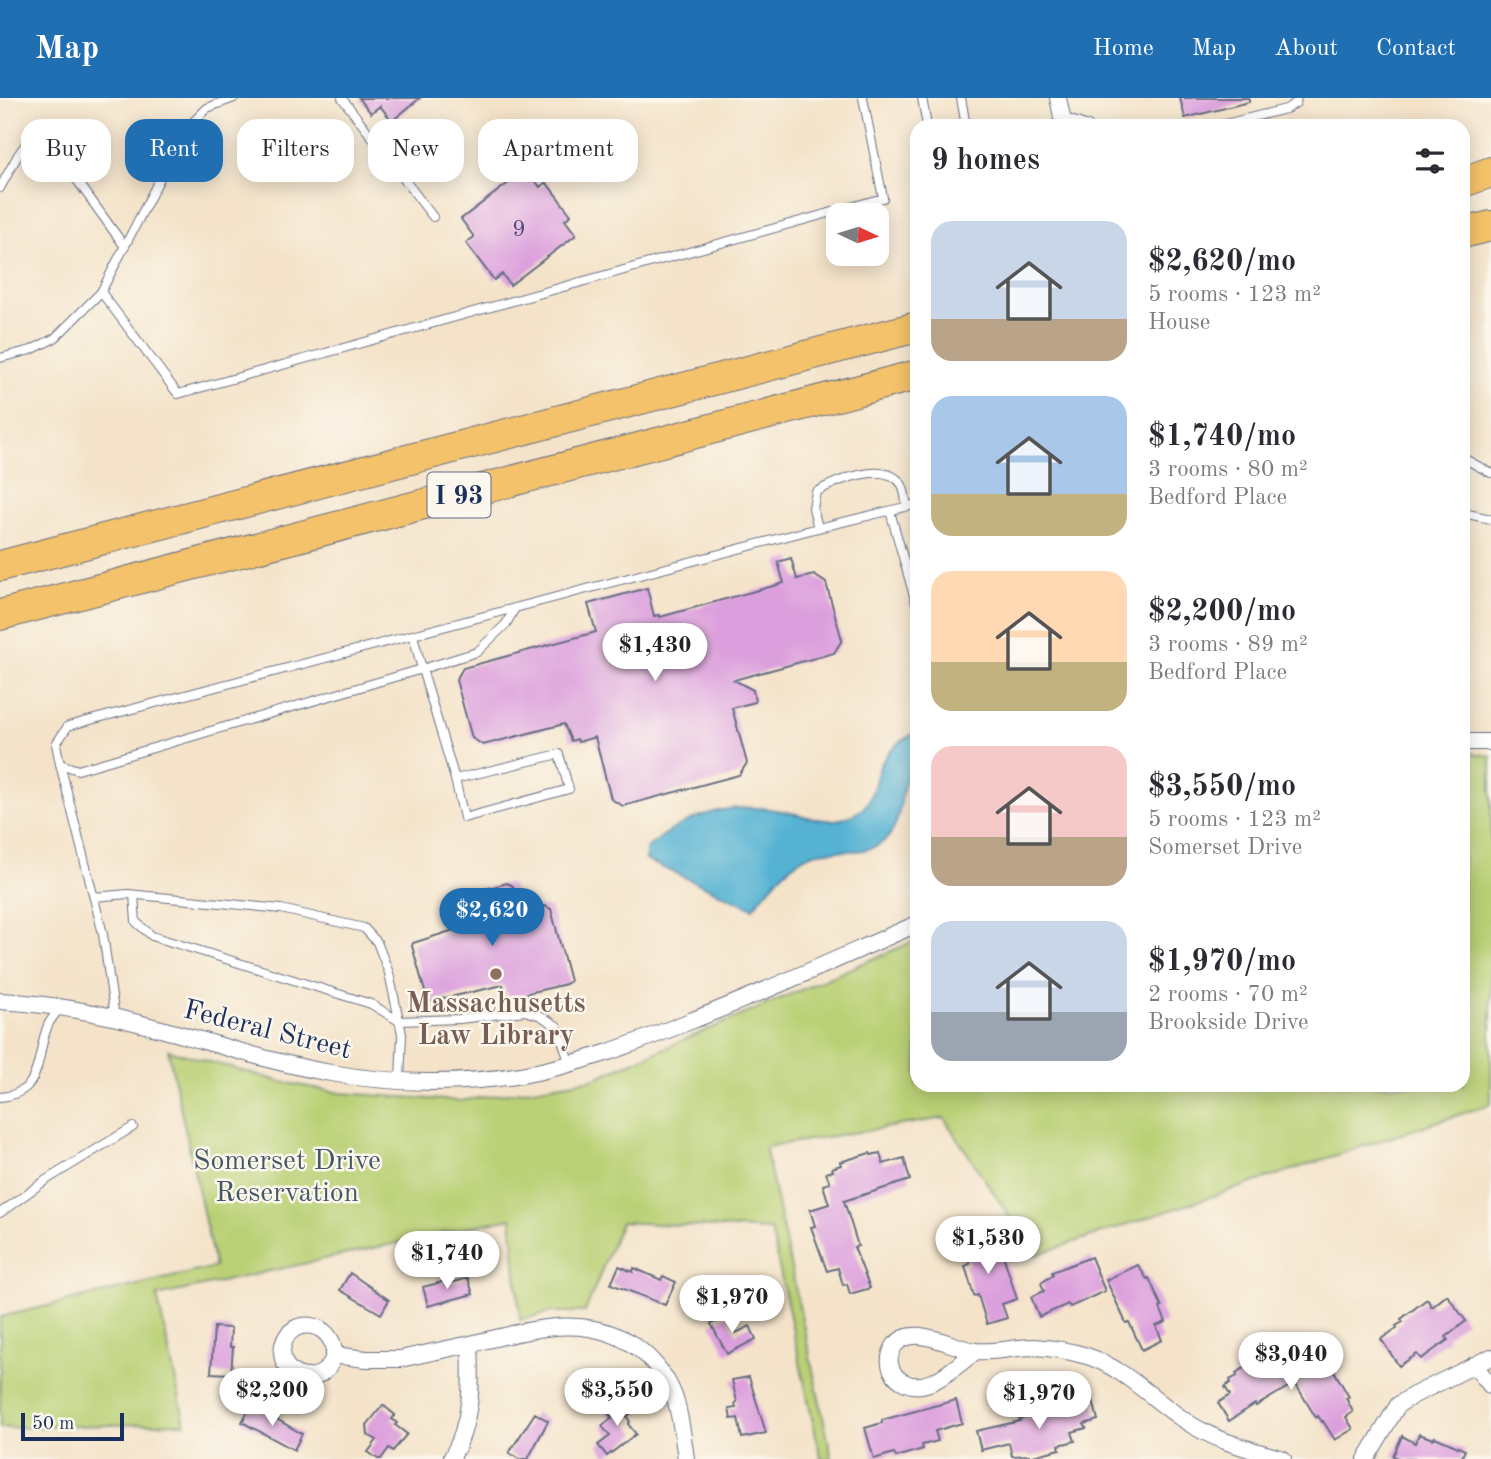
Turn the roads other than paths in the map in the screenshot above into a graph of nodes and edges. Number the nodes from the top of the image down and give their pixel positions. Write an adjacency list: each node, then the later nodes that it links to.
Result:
1 (234, 98): 18 (lane)
2 (342, 98): 15 (lane)
3 (863, 98): 19 (lane)
4 (922, 98): 8 (lane)
5 (961, 98): 9 (lane)
6 (1058, 98): 10 (street)
7 (1297, 98): 11 (lane)
8 (926, 119)
9 (965, 119)
10 (1057, 119)
11 (1245, 119)
12 (1491, 174): 13 (highway)
13 (1470, 181)
14 (0, 188): 18 (lane)
15 (433, 217)
16 (1491, 226): 17 (highway)
17 (1470, 231)
18 (125, 247): 19 (lane)
19 (101, 292): 21 (lane)
20 (910, 329): 31 (highway, I 93)
21 (0, 358)
22 (910, 377): 34 (highway, I 93)
23 (1470, 462): 24 (lane)
24 (1491, 473)
25 (910, 505): 26 (lane)
26 (907, 506): 27 (lane); 30 (lane)
27 (890, 511): 30 (lane); 32 (lane)
28 (1470, 514): 29 (lane)
29 (1491, 519)
30 (818, 528): 33 (lane)
31 (0, 566)
32 (910, 582)
33 (515, 608): 35 (lane); 36 (lane)
34 (0, 615)
35 (413, 635): 36 (lane); 39 (lane)
36 (422, 669): 39 (lane); 40 (lane)
37 (1470, 742): 38 (street)
38 (1491, 742)
39 (60, 764): 42 (lane)
40 (455, 779): 40 (lane)
41 (134, 895): 42 (lane); 47 (lane); 47 (lane)
42 (94, 897): 46 (lane)
43 (910, 927): 48 (street, Federal Street)
44 (0, 1001): 45 (street, Federal Street)
45 (61, 1007): 46 (street, Federal Street); 50 (lane)
46 (116, 1018): 49 (street, Federal Street)
47 (400, 1021): 48 (lane); 49 (lane)
48 (570, 1064): 49 (street, Federal Street)
49 (400, 1080)
50 (0, 1097)
51 (133, 1127): 52 (lane)
52 (0, 1213)
53 (470, 1344): 55 (street); 59 (street); 60 (street)
54 (976, 1351): 54 (street); 61 (street)
55 (334, 1354)
56 (1491, 1357): 57 (street)
57 (1474, 1365): 58 (street); 62 (street)
58 (1491, 1386)
59 (451, 1459)
60 (685, 1459)
61 (1283, 1459)
62 (1366, 1459)

